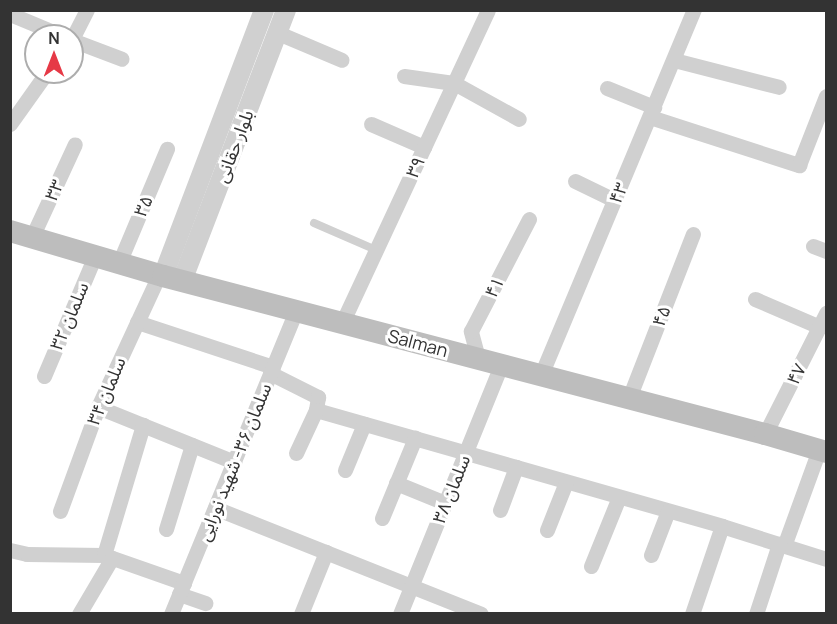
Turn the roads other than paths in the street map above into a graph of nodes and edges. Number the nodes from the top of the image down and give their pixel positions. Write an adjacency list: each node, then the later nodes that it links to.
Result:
1 (87, 10): 8 (street)
2 (264, 10): 37 (street, بلوار حقانی)
3 (286, 10): 9 (street, بلوار حقانی)
4 (488, 10): 15 (street, ۳۹)
5 (694, 10): 13 (street, ۴۳)
6 (10, 14): 7 (street)
7 (34, 24)
8 (80, 24)
9 (278, 33): 12 (street); 37 (street, بلوار حقانی)
10 (84, 44): 11 (street)
11 (122, 59)
12 (342, 60)
13 (674, 60): 17 (street); 20 (street, ۴۳)
14 (404, 76): 15 (street)
15 (454, 83): 21 (street); 25 (street, ۳۹)
16 (38, 84): 22 (street)
17 (779, 87)
18 (607, 88): 20 (street)
19 (826, 96): 20 (street)
20 (652, 112): 28 (street, ۴۳)
21 (519, 119)
22 (11, 120)
23 (370, 124): 25 (street)
24 (75, 144): 33 (street, ۳۳)
25 (424, 147): 34 (street, ۳۹)
26 (167, 149): 36 (street, ۳۵)
27 (575, 181): 28 (street)
28 (614, 200): 46 (street, ۴۳)
29 (529, 219): 43 (street, ۴۱)
30 (314, 224): 34 (lane)
31 (10, 231): 33 (main road, Salman)
32 (693, 234): 48 (street, ۴۵)
33 (32, 237): 35 (main road, Salman)
34 (376, 250): 42 (street, ۳۹)
35 (95, 256): 36 (main road, Salman); 47 (street, سلمان ۳۲)
36 (119, 263): 37 (main road, Salman)
37 (168, 277): 39 (main road, Salman); 41 (street, سلمان ۳۴)
38 (755, 299): 40 (street)
39 (296, 311): 42 (main road, Salman); 45 (street, سلمان ۳۶- شهید نورایی)
40 (823, 320): 53 (street, ۴۷)
41 (137, 322): 45 (street); 49 (street, سلمان ۳۴)
42 (342, 323): 43 (main road, Salman)
43 (478, 358): 44 (main road, Salman)
44 (501, 364): 46 (main road, Salman); 58 (street, سلمان ۳۸)
45 (272, 370): 50 (street); 59 (street, سلمان ۳۶- شهید نورایی)
46 (541, 375): 48 (main road, Salman)
47 (44, 376)
48 (629, 398): 53 (main road, Salman)
49 (98, 407): 52 (street); 68 (street, سلمان ۳۴)
50 (316, 410): 51 (street); 57 (street)
51 (364, 424): 54 (street); 61 (street)
52 (143, 425): 55 (street); 78 (street)
53 (765, 434): 56 (main road, Salman)
54 (415, 438): 58 (street); 63 (street)
55 (192, 445): 59 (street); 72 (street)
56 (823, 451): 74 (street)
57 (296, 453)
58 (466, 453): 60 (street); 65 (street, سلمان ۳۸)
59 (234, 462): 66 (street, سلمان ۳۶- شهید نورایی)
60 (516, 467): 62 (street); 67 (street)
61 (345, 470)
62 (566, 482): 64 (street); 73 (street)
63 (396, 483): 65 (street); 70 (street)
64 (619, 496): 69 (street); 80 (street)
65 (445, 503): 81 (street, سلمان ۳۸)
66 (215, 508): 76 (street); 82 (street, سلمان ۳۶- شهید نورایی)
67 (500, 510)
68 (60, 511)
69 (668, 511): 71 (street); 77 (street)
70 (382, 518)
71 (722, 526): 74 (street); 90 (street)
72 (166, 529)
73 (547, 531)
74 (781, 545): 79 (street); 91 (street)
75 (10, 550): 78 (street)
76 (326, 552): 81 (street); 87 (street)
77 (651, 555)
78 (108, 557): 82 (street); 85 (street)
79 (826, 560)
80 (591, 566)
81 (411, 586): 84 (street); 88 (street, سلمان ۳۸)
82 (181, 589): 83 (street); 86 (street, سلمان ۳۶- شهید نورایی)
83 (206, 603)
84 (463, 610): 89 (street)
85 (79, 614)
86 (171, 614)
87 (301, 614)
88 (400, 614)
89 (481, 614)
90 (692, 614)
91 (756, 614)

